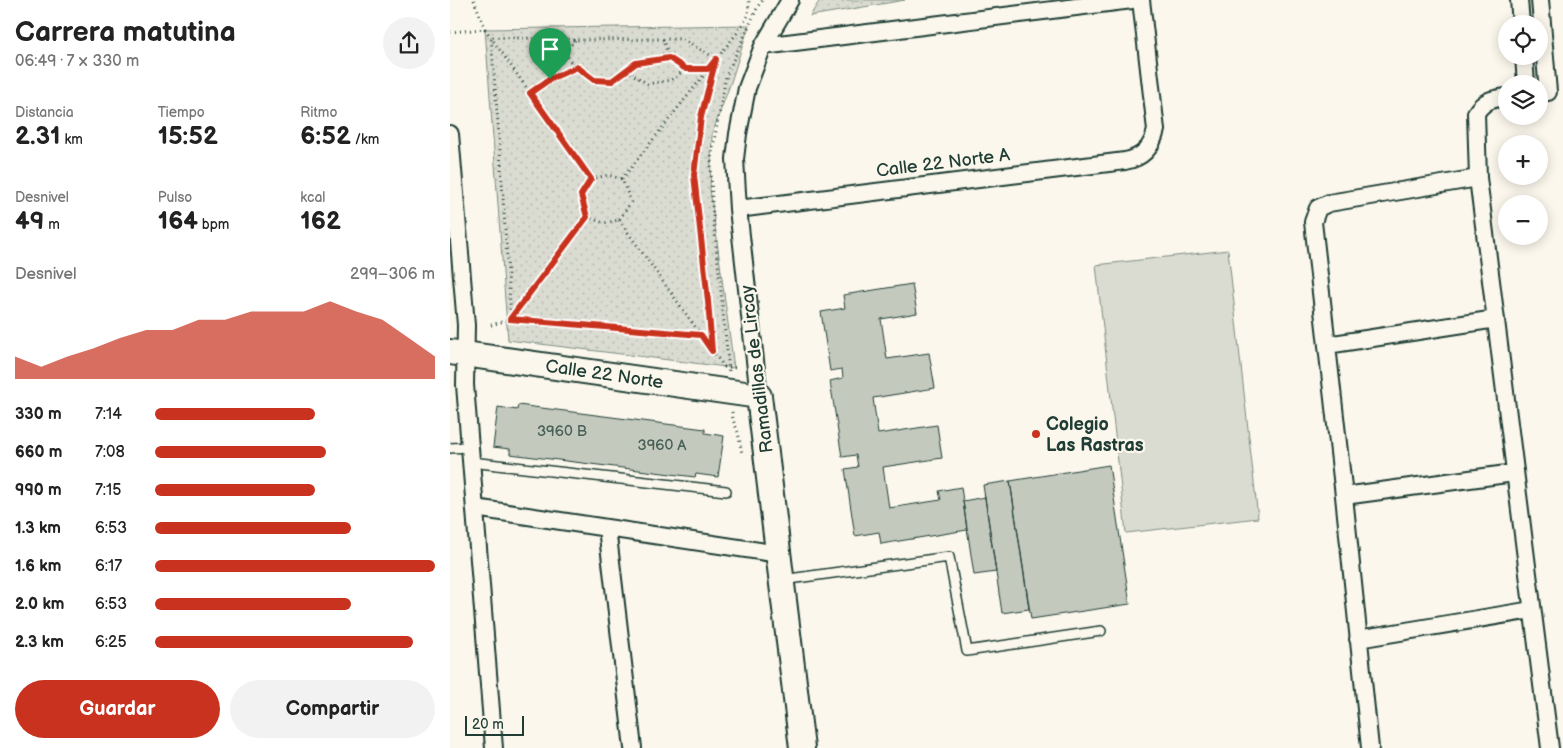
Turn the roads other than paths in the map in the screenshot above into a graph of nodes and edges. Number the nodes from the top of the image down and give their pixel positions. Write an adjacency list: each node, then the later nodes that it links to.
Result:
1 (790, 0): 7 (street, Ramadillas de Lircay)
2 (1132, 0): 7 (street)
3 (1141, 0): 12 (street, Calle 22 Norte A)
4 (1519, 0): 6 (street)
5 (1540, 0): 8 (street)
6 (1520, 15)
7 (763, 46): 12 (street, Ramadillas de Lircay)
8 (1550, 92)
9 (1498, 98): 11 (street)
10 (450, 134): 15 (street)
11 (1478, 178): 13 (street); 14 (street)
12 (738, 209): 16 (street, Ramadillas de Lircay)
13 (1496, 318): 14 (street); 19 (street)
14 (1327, 345): 21 (street)
15 (458, 353): 16 (street, Calle 22 Norte); 18 (street)
16 (759, 396): 24 (street, Ramadillas de Lircay)
17 (450, 448): 18 (lane)
18 (470, 455): 20 (lane); 22 (street)
19 (1514, 472): 21 (street); 26 (street)
20 (726, 491)
21 (1344, 496): 28 (street)
22 (475, 508): 23 (street); 29 (street)
23 (607, 528): 24 (street); 30 (street)
24 (779, 554): 25 (street, Ramadillas de Lircay)
25 (782, 580): 27 (lane); 31 (street, Ramadillas de Lircay)
26 (1532, 610): 28 (street); 33 (street)
27 (1101, 631)
28 (1358, 639): 32 (street)
29 (494, 748)
30 (633, 748)
31 (802, 748)
32 (1370, 748)
33 (1550, 748)

